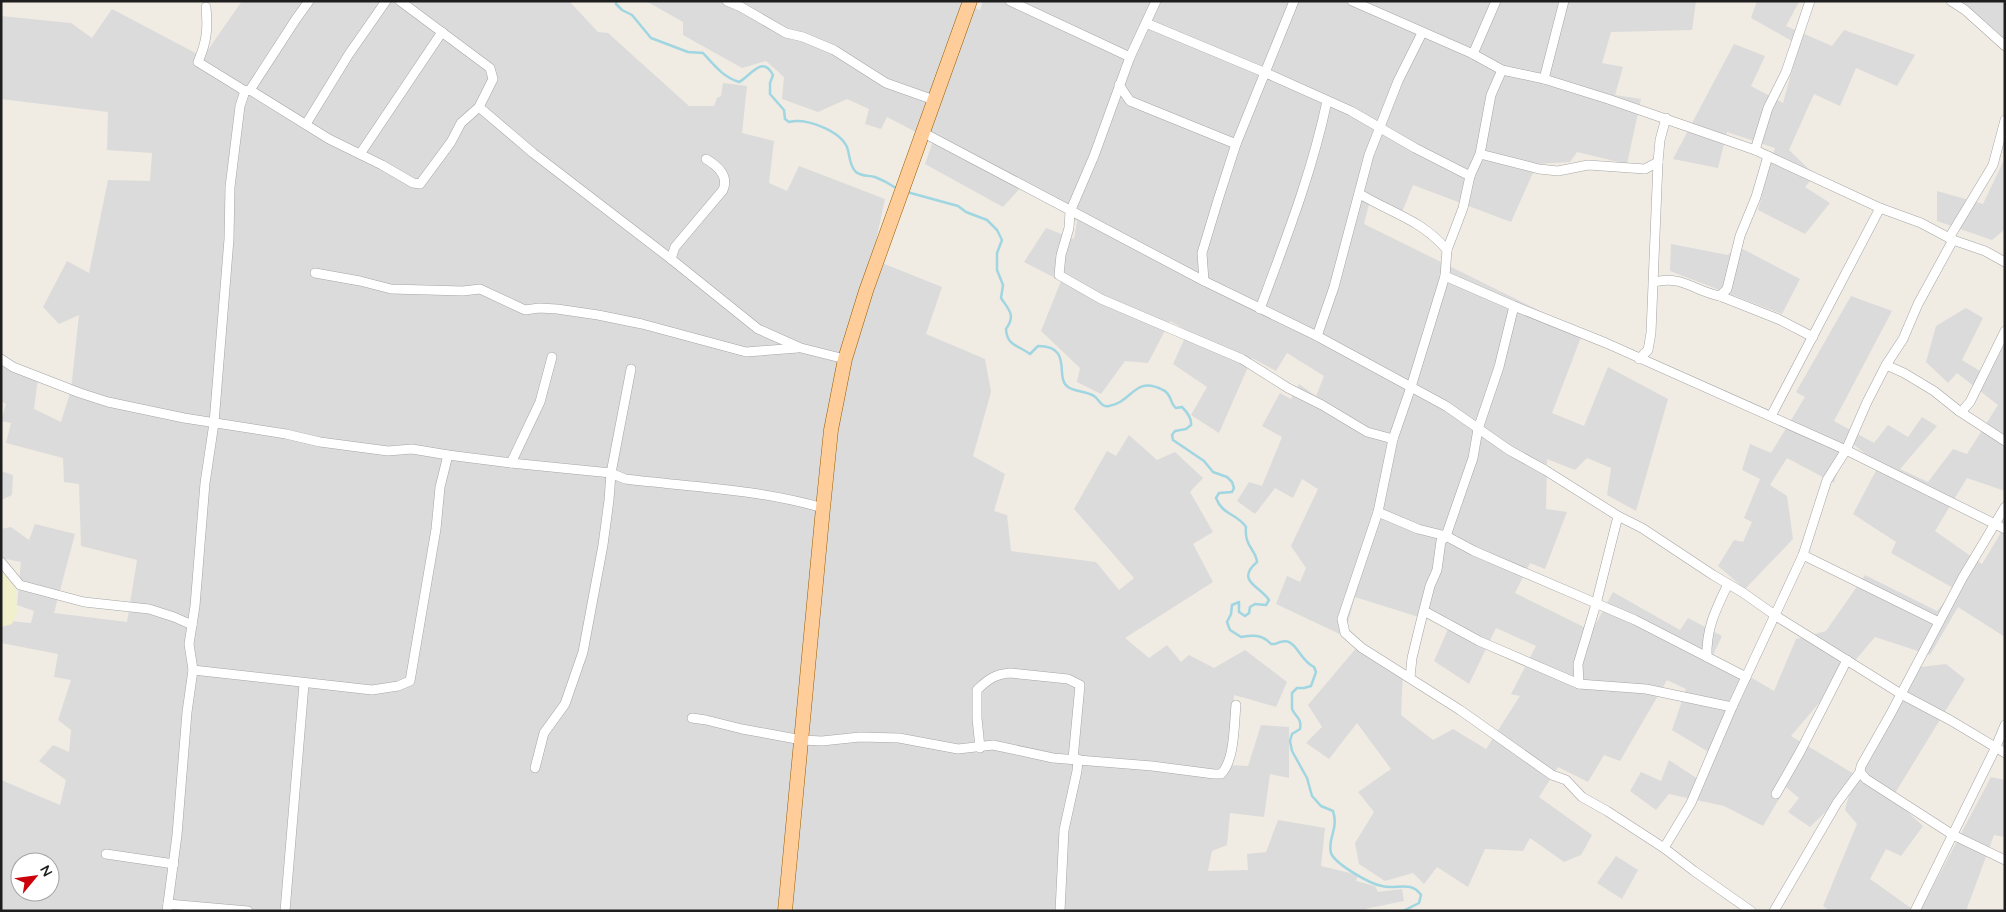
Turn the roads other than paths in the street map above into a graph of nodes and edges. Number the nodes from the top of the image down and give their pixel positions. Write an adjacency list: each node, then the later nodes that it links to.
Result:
1 (310, 1): 25 (street)
2 (386, 1): 31 (street)
3 (400, 1): 16 (street)
4 (727, 1): 26 (street)
5 (970, 1): 26 (main road)
6 (1010, 1): 20 (street)
7 (1156, 1): 15 (street)
8 (1294, 1): 22 (street)
9 (1352, 1): 17 (street)
10 (1496, 1): 19 (street)
11 (1564, 1): 23 (street)
12 (1810, 1): 35 (street)
13 (1951, 1): 18 (street)
14 (206, 7): 25 (street)
15 (1146, 23): 20 (street); 22 (street)
16 (442, 32): 28 (street); 36 (street)
17 (1422, 33): 19 (street); 32 (street)
18 (2005, 46)
19 (1473, 54): 21 (street)
20 (1130, 57): 24 (street)
21 (1502, 70): 23 (street); 37 (street)
22 (1266, 73): 27 (street); 34 (street)
23 (1544, 79): 29 (street)
24 (1119, 85): 34 (street); 44 (street)
25 (248, 90): 31 (street); 69 (street)
26 (934, 100): 33 (main road)
27 (1326, 101): 32 (street); 55 (street)
28 (479, 107): 36 (street); 47 (street)
29 (1666, 118): 35 (street); 40 (street)
30 (2005, 120): 45 (street)
31 (306, 124): 36 (street)
32 (1380, 126): 41 (street); 42 (street)
33 (922, 132): 44 (street); 63 (main road)
34 (1236, 144): 51 (street)
35 (1755, 150): 38 (street)
36 (360, 154)
37 (1480, 154): 40 (street); 41 (street)
38 (1768, 156): 43 (street); 53 (street)
39 (706, 159): 47 (street)
40 (1658, 162): 52 (street)
41 (1470, 176): 46 (street)
42 (1360, 194): 46 (street); 57 (street)
43 (1880, 208): 45 (street); 58 (street)
44 (1070, 212): 51 (street); 71 (street)
45 (1951, 239): 48 (street); 64 (street)
46 (1447, 250): 50 (street)
47 (671, 259): 59 (street)
48 (2005, 262)
49 (315, 273): 59 (street)
50 (1445, 276): 54 (street); 66 (street)
51 (1204, 280): 55 (street)
52 (1654, 282): 53 (street); 61 (street)
53 (1720, 296): 58 (street)
54 (1514, 306): 61 (street); 70 (street)
55 (1260, 309): 57 (street)
56 (2005, 331): 67 (street)
57 (1317, 336): 66 (street)
58 (1813, 337): 68 (street)
59 (801, 348): 63 (street)
60 (552, 356): 75 (street)
61 (1639, 358): 68 (street)
62 (1, 359): 69 (street)
63 (845, 359): 78 (main road)
64 (1886, 365): 67 (street); 73 (street)
65 (631, 369): 76 (street)
66 (1411, 387): 70 (street); 71 (street)
67 (1959, 412): 72 (street)
68 (1771, 416): 73 (street)
69 (214, 423): 74 (street); 91 (street)
70 (1478, 429): 80 (street); 83 (street)
71 (1393, 439): 79 (street)
72 (2005, 441)
73 (1846, 450): 81 (street); 84 (street)
74 (448, 455): 75 (street); 97 (street)
75 (511, 463): 76 (street)
76 (611, 473): 78 (street); 109 (street)
77 (2005, 507): 81 (street)
78 (822, 508): 104 (main road)
79 (1378, 512): 83 (street); 96 (street)
80 (1618, 516): 86 (street); 87 (street)
81 (1995, 524): 82 (street); 90 (street)
82 (2005, 529)
83 (1446, 536): 87 (street); 88 (street)
84 (1803, 555): 89 (street); 90 (street)
85 (1, 562): 91 (street)
86 (1728, 584): 89 (street); 92 (street)
87 (1596, 604): 92 (street); 98 (street)
88 (1424, 611): 96 (street); 98 (street)
89 (1776, 616): 93 (street); 95 (street)
90 (1939, 622): 99 (street)
91 (192, 625): 94 (street)
92 (1707, 657): 95 (street)
93 (1847, 660): 99 (street); 111 (street)
94 (194, 670): 97 (street); 116 (street)
95 (1746, 677): 101 (street)
96 (1410, 678): 113 (street)
97 (304, 684): 119 (street)
98 (1579, 684): 101 (street)
99 (1901, 694): 106 (street); 110 (street)
100 (1236, 705): 108 (street)
101 (1732, 707): 113 (street)
102 (692, 718): 104 (street)
103 (2005, 725): 106 (street)
104 (802, 740): 105 (street); 120 (main road)
105 (980, 748): 108 (street); 108 (street)
106 (1995, 749): 107 (street); 112 (street)
107 (2005, 753)
108 (1075, 759): 121 (street)
109 (535, 768)
110 (1860, 772): 112 (street); 123 (street)
111 (1776, 794)
112 (1953, 835): 115 (street); 124 (street)
113 (1664, 848): 122 (street)
114 (106, 854): 116 (street)
115 (2005, 860)
116 (174, 864): 117 (street)
117 (167, 907): 118 (street)
118 (248, 911)
119 (285, 911)
120 (785, 911)
121 (1060, 911)
122 (1751, 911)
123 (1774, 911)
124 (1915, 911)

